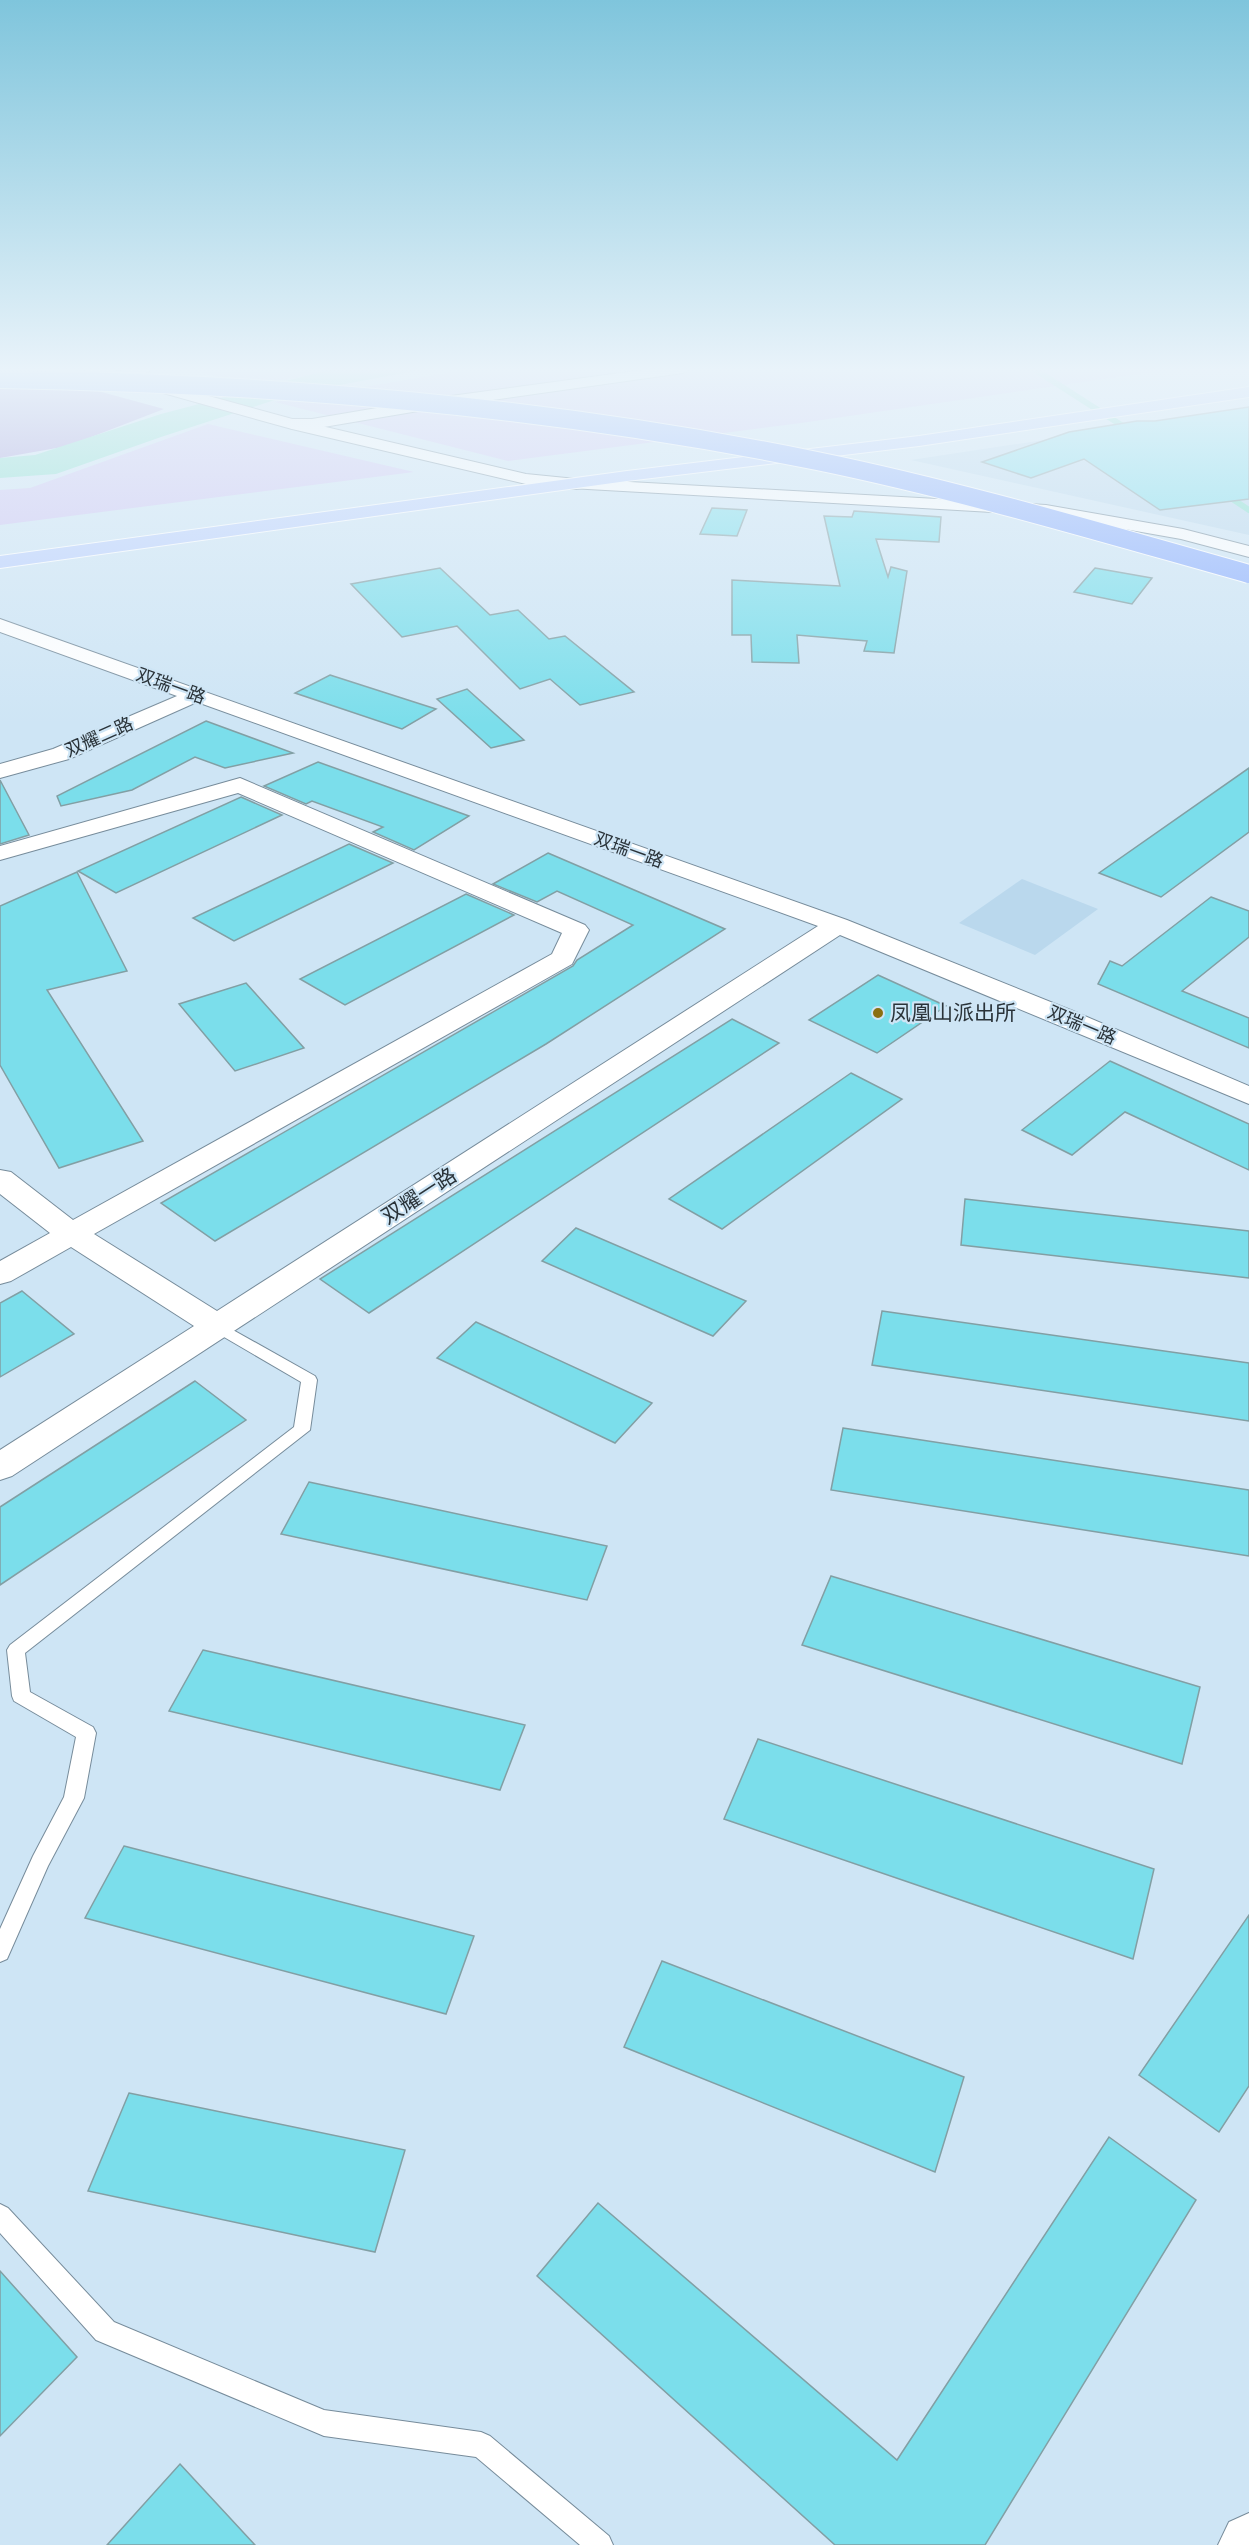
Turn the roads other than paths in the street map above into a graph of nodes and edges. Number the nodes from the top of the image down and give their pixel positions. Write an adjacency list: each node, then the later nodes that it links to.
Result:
1 (460, 488): 8 (main road)
2 (548, 488): 11 (main road)
3 (644, 488): 7 (street)
4 (795, 488): 7 (street)
5 (929, 488): 13 (highway, bridge)
6 (984, 488): 10 (highway)
7 (990, 507): 9 (street); 12 (street); 13 (street)
8 (0, 549)
9 (1249, 552)
10 (1249, 559)
11 (0, 562)
12 (1249, 564)
13 (1249, 574)
14 (0, 625): 15 (street, 双瑞一路)
15 (196, 695): 16 (street, 双耀二路); 18 (street, 双瑞一路)
16 (0, 771)
17 (0, 853): 21 (street)
18 (838, 925): 19 (street, 双瑞一路); 23 (street, 双耀一路)
19 (1249, 1096)
20 (0, 1179): 21 (street)
21 (72, 1234): 22 (street); 23 (street)
22 (0, 1274)
23 (217, 1326): 24 (street, 双耀一路); 25 (lane)
24 (0, 1467)
25 (0, 1952)
26 (0, 2216): 27 (lane)
27 (600, 2545)

